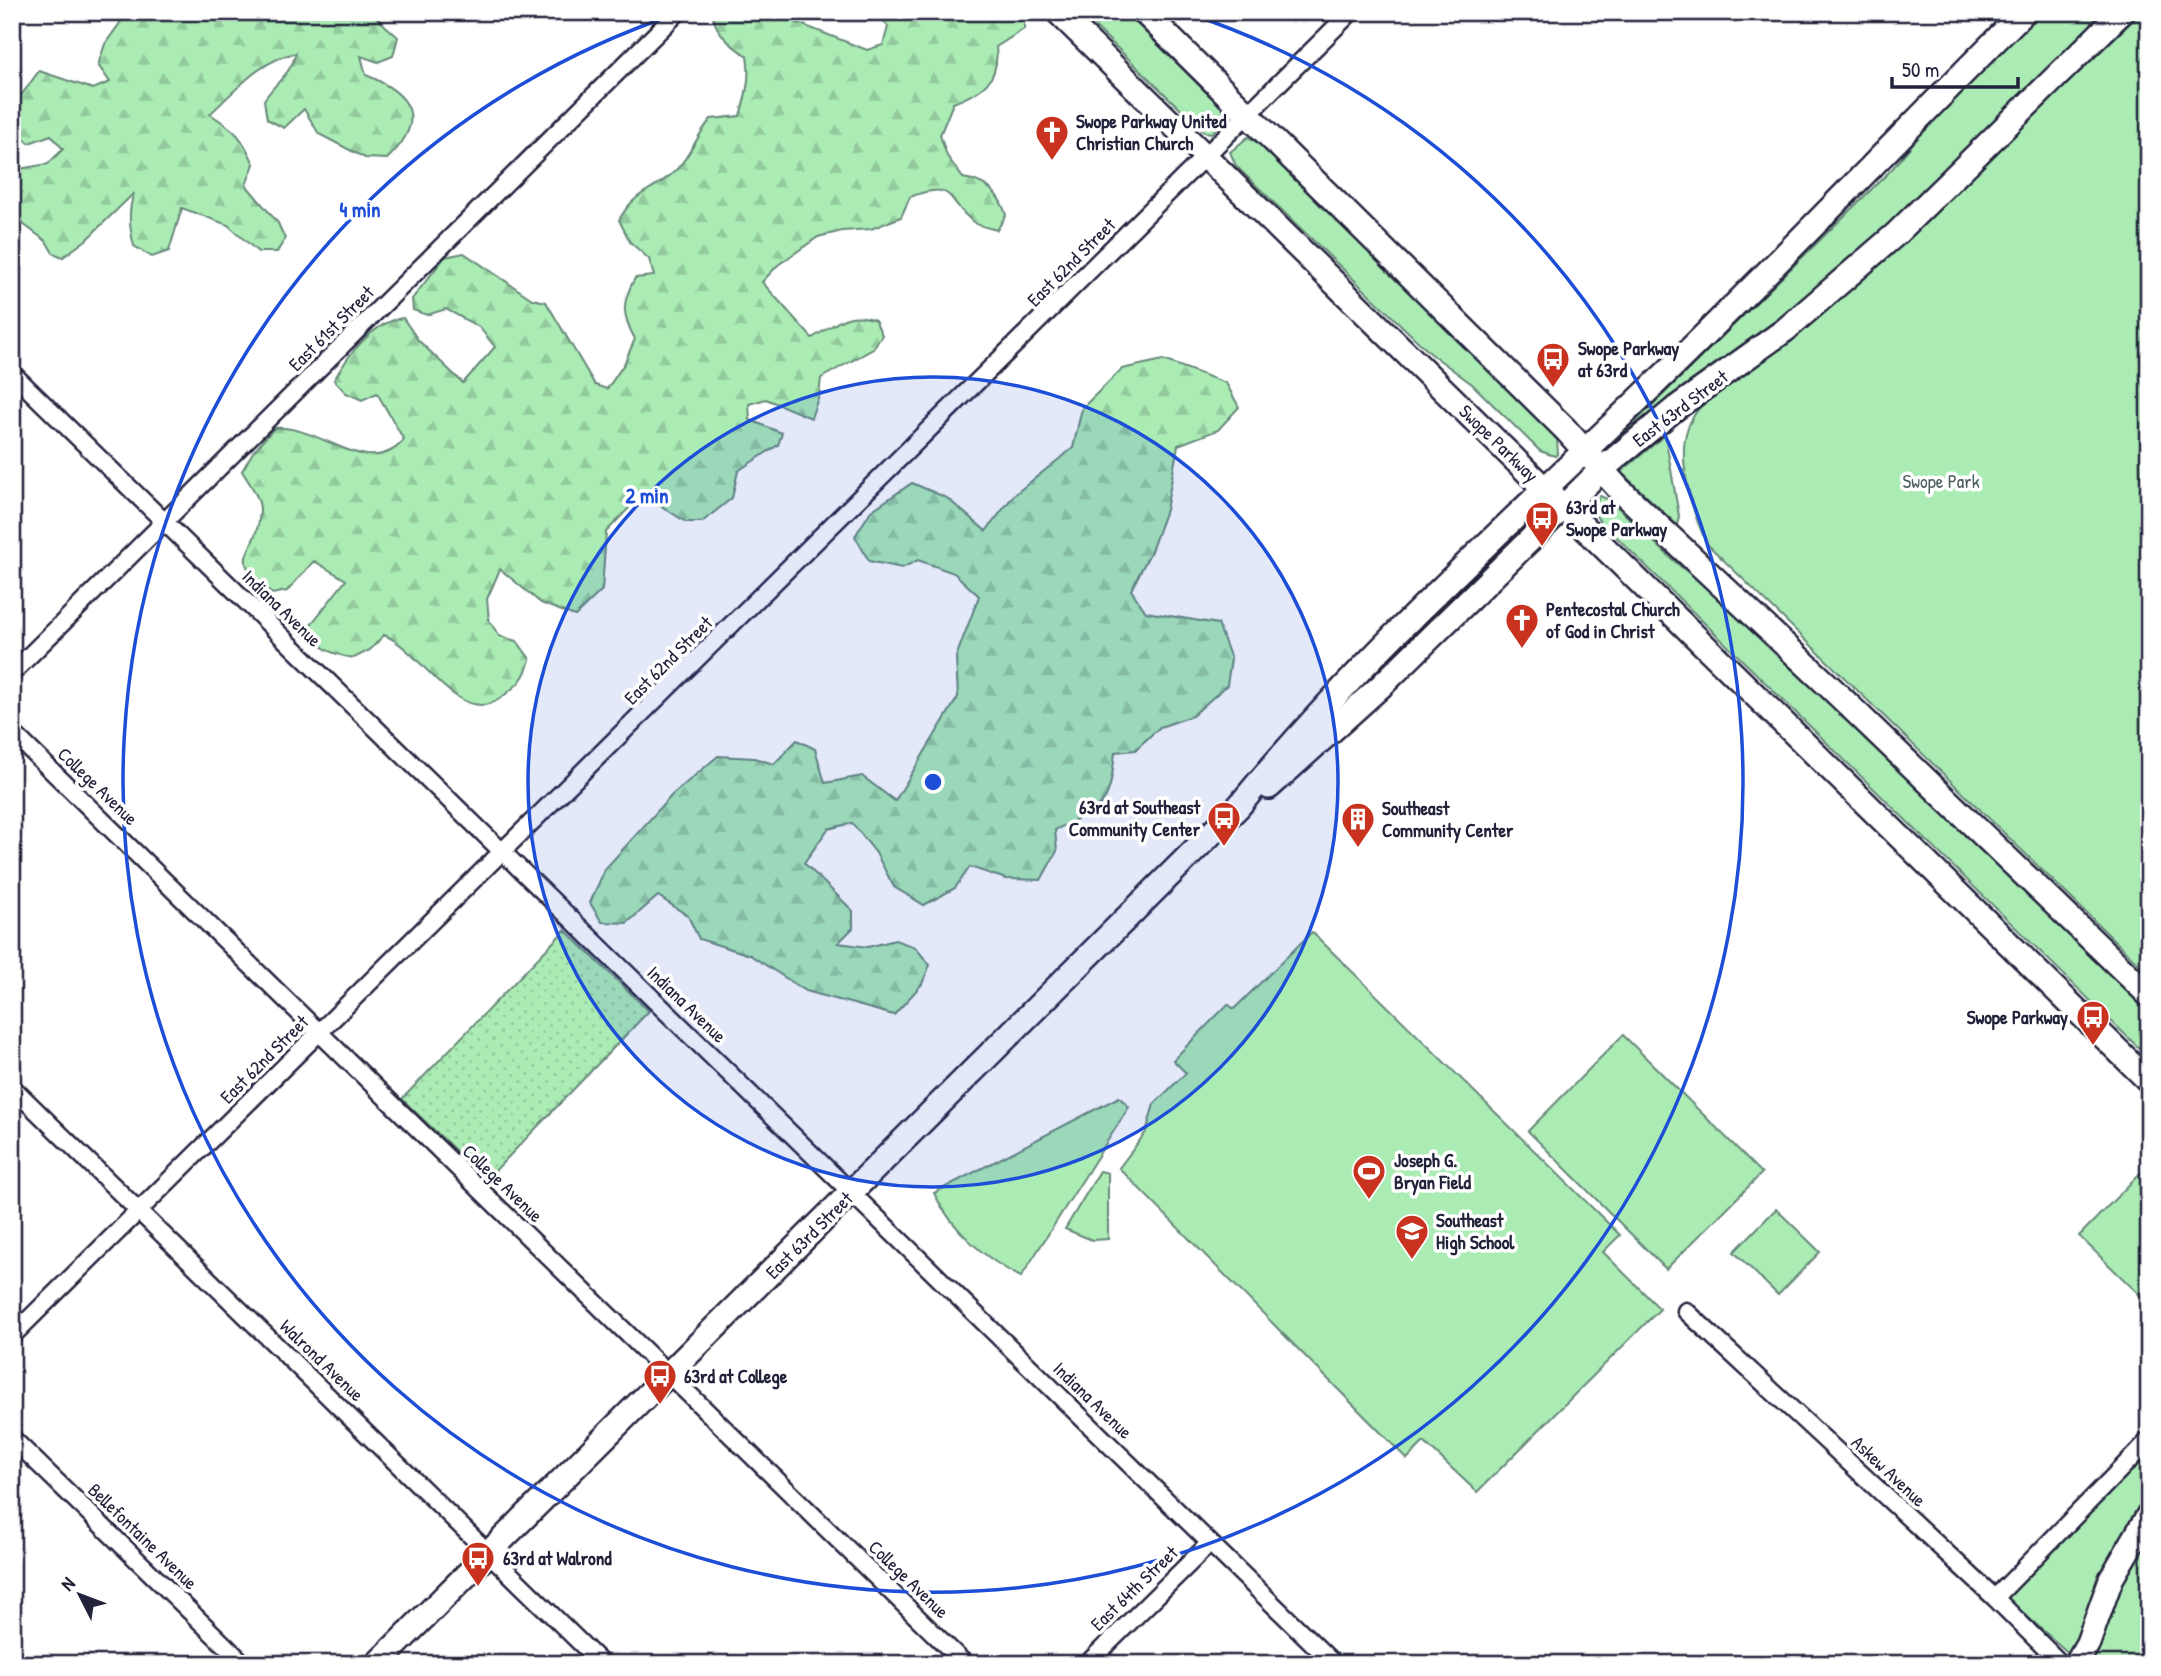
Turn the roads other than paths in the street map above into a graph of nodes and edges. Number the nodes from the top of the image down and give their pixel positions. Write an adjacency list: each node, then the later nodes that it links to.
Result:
1 (678, 12): 14 (street, East 61st Street)
2 (1058, 12): 8 (main road, Swope Parkway)
3 (1144, 12): 7 (main road)
4 (1351, 12): 7 (street, East 62nd Street)
5 (2024, 12): 10 (main road, East 63rd Street)
6 (2122, 12): 11 (main road, East 63rd Street)
7 (1250, 115): 8 (street, East 62nd Street); 10 (main road)
8 (1206, 158): 12 (main road, Swope Parkway); 18 (street, East 62nd Street)
9 (12, 373): 14 (street, Indiana Avenue)
10 (1584, 451): 11 (main road); 12 (main road, East 63rd Street)
11 (1601, 470): 13 (main road, East 63rd Street); 19 (main road)
12 (1545, 488): 13 (main road, Swope Parkway); 17 (main road, East 63rd Street)
13 (1563, 505): 17 (main road, East 63rd Street); 21 (main road, Swope Parkway)
14 (164, 523): 15 (street, East 61st Street); 18 (street, Indiana Avenue)
15 (12, 673)
16 (12, 732): 20 (street, College Avenue)
17 (1239, 806): 23 (main road, East 63rd Street)
18 (502, 853): 20 (street, East 62nd Street); 23 (street, Indiana Avenue)
19 (2149, 995)
20 (320, 1033): 24 (street, East 62nd Street); 27 (street, College Avenue)
21 (2149, 1081)
22 (12, 1087): 24 (street, Walrond Avenue)
23 (851, 1193): 27 (main road, East 63rd Street); 31 (street, Indiana Avenue)
24 (139, 1211): 26 (street, East 62nd Street); 32 (street, Walrond Avenue)
25 (1686, 1311): 33 (street, Askew Avenue)
26 (12, 1336)
27 (669, 1375): 32 (main road, East 63rd Street); 37 (street, College Avenue)
28 (12, 1438): 34 (street, Bellefontaine Avenue)
29 (2149, 1440): 33 (street)
30 (2149, 1514): 41 (main road)
31 (1210, 1543): 38 (street, East 64th Street); 39 (street, Indiana Avenue)
32 (489, 1553): 35 (main road, East 63rd Street); 36 (street, Walrond Avenue)
33 (1995, 1598): 40 (street, Askew Avenue)
34 (244, 1664)
35 (377, 1664)
36 (602, 1664)
37 (965, 1664)
38 (1087, 1664)
39 (1334, 1664)
40 (2062, 1664)
41 (2076, 1664)

